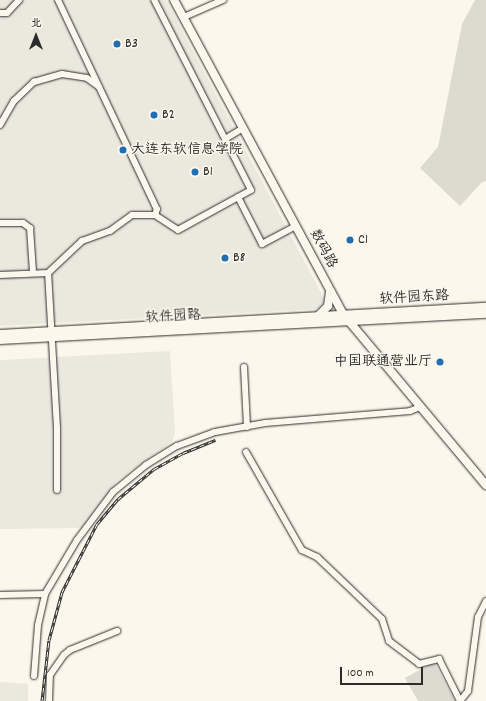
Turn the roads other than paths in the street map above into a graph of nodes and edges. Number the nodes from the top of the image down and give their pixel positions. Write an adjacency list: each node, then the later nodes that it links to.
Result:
1 (19, 0): 6 (street)
2 (58, 0): 8 (street)
3 (154, 0): 11 (street)
4 (174, 0): 7 (main road, 数码路)
5 (223, 0): 7 (street)
6 (0, 13)
7 (184, 17): 10 (main road, 数码路)
8 (100, 87): 9 (street); 13 (street)
9 (0, 124)
10 (243, 128): 11 (street); 15 (main road, 数码路)
11 (225, 139): 12 (street)
12 (238, 197): 13 (street); 15 (street)
13 (155, 215): 17 (street)
14 (0, 223): 16 (street)
15 (296, 226): 19 (main road, 数码路)
16 (33, 272): 17 (street); 18 (street)
17 (48, 272): 26 (street)
18 (0, 275)
19 (330, 290): 22 (main road); 23 (main road, 数码路)
20 (486, 307): 23 (main road, 软件园东路)
21 (486, 314): 24 (main road, 软件园东路)
22 (318, 315): 23 (main road, 软件园路); 26 (main road, 软件园路)
23 (345, 318): 24 (main road, 软件园东路); 26 (main road, 软件园路); 27 (main road, 数码路)
24 (367, 320): 27 (main road)
25 (0, 334): 26 (main road, 软件园路)
26 (50, 334): 28 (main road, 软件园路); 34 (street)
27 (362, 338): 30 (main road, 数码路)
28 (0, 340)
29 (244, 367): 31 (street)
30 (420, 408): 31 (street); 33 (main road, 数码路)
31 (247, 427): 35 (street)
32 (246, 452): 41 (street)
33 (486, 485)
34 (57, 490)
35 (45, 594): 36 (street); 39 (street)
36 (0, 595)
37 (486, 601): 41 (street)
38 (117, 630): 40 (street)
39 (34, 676)
40 (49, 701)
41 (460, 701)

